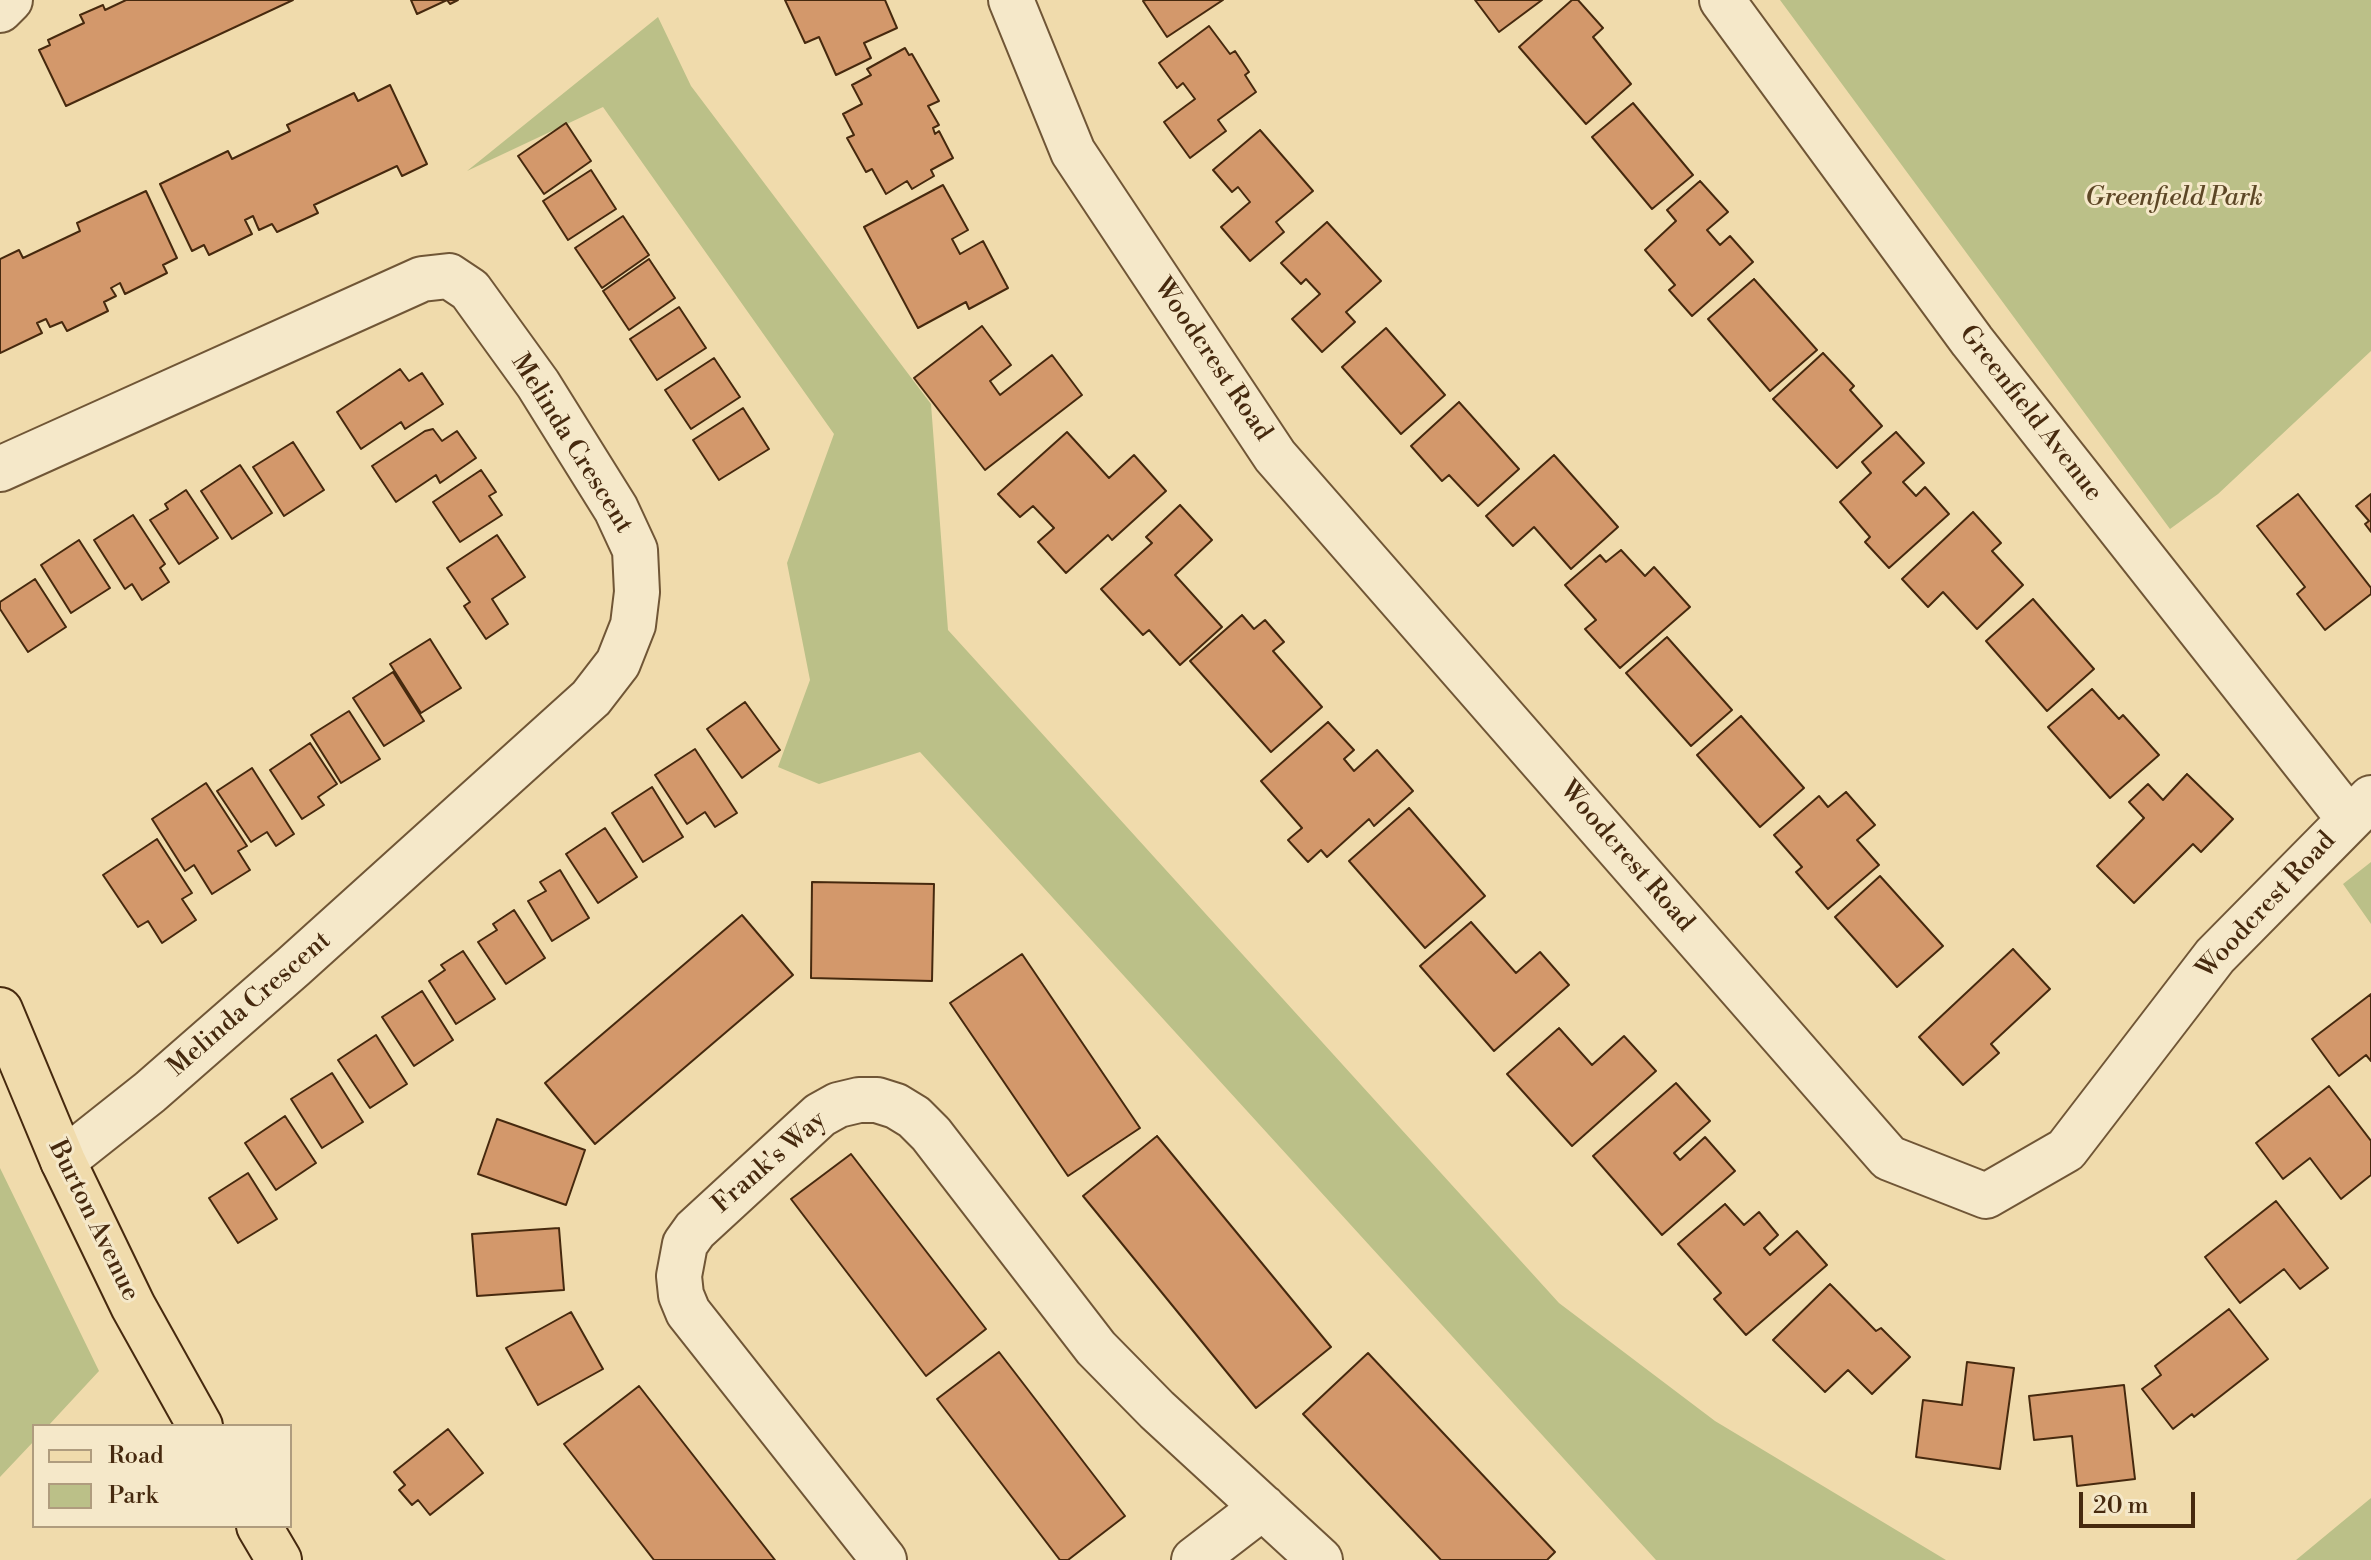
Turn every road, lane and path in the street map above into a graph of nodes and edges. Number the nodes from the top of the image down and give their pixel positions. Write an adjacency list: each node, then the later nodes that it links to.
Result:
1 (10, 0): 4 (street)
2 (1011, 0): 6 (street, Woodcrest Road)
3 (1722, 0): 6 (street, Greenfield Avenue)
4 (0, 10)
5 (0, 469): 8 (street, Melinda Crescent)
6 (2360, 808)
7 (0, 1010): 8 (main road, Burton Avenue)
8 (63, 1161): 9 (main road, Burton Avenue)
9 (199, 1424)
10 (1263, 1507): 13 (street, Frank's Way); 14 (street); 15 (street, Frank's Way)
11 (260, 1528): 12 (main road)
12 (279, 1560)
13 (884, 1560)
14 (1194, 1560)
15 (1320, 1560)

